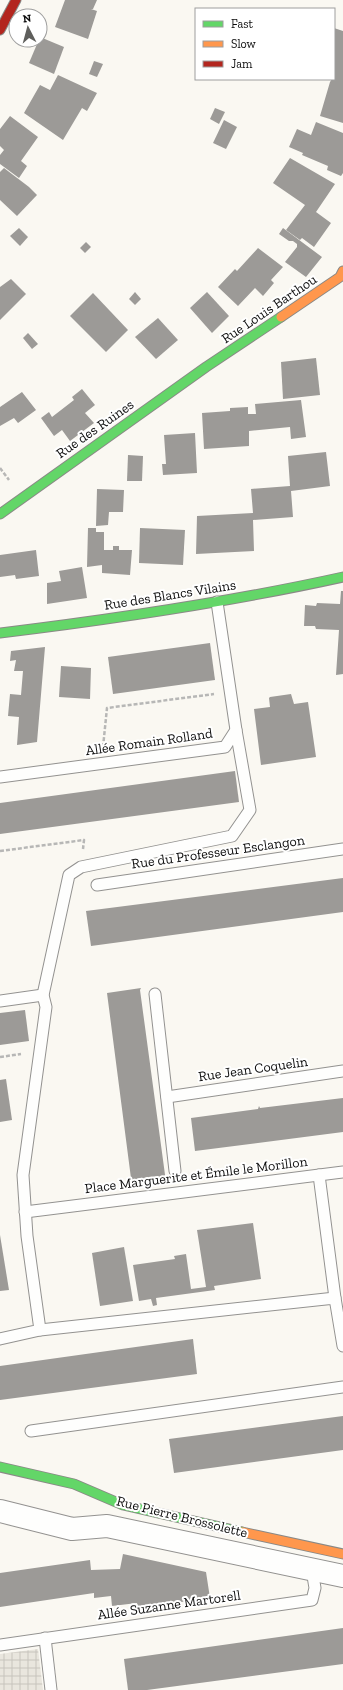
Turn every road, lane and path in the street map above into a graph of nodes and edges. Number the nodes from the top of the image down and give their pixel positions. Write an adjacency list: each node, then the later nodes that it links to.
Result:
1 (16, 0): 2 (street)
2 (0, 30)
3 (343, 271): 4 (street, Rue Louis Barthou)
4 (206, 367): 5 (street, Rue des Ruines)
5 (0, 514)
6 (343, 577): 7 (street, Rue des Blancs Vilains)
7 (218, 602): 8 (street, Rue des Blancs Vilains); 9 (lane)
8 (0, 633)
9 (230, 692): 10 (lane); 11 (path)
10 (236, 730): 11 (lane, Allée Romain Rolland); 15 (lane)
11 (101, 764): 12 (lane, Allée Romain Rolland)
12 (0, 777)
13 (343, 849): 16 (lane, Rue du Professeur Esclangon)
14 (0, 852): 15 (path)
15 (81, 867): 18 (lane)
16 (97, 885)
17 (155, 994): 21 (lane)
18 (43, 995): 19 (lane); 25 (lane)
19 (0, 1001)
20 (343, 1071): 21 (lane, Rue Jean Coquelin)
21 (167, 1097): 22 (lane)
22 (175, 1170)
23 (343, 1172): 24 (lane)
24 (319, 1175): 25 (lane, Place Marguerite et Émile le Morillon); 26 (lane, Place Marguerite et Émile le Morillon)
25 (25, 1212): 27 (lane)
26 (335, 1298): 27 (lane); 29 (lane, Place Marguerite et Émile le Morillon)
27 (40, 1330): 28 (lane)
28 (0, 1339)
29 (343, 1346)
30 (343, 1387): 31 (lane)
31 (31, 1431)
32 (0, 1467): 34 (street, Rue Pierre Brossolette)
33 (0, 1511): 35 (street, Rue Pierre Brossolette)
34 (343, 1554)
35 (312, 1570): 36 (street, Rue Pierre Brossolette); 37 (lane, Allée Suzanne Martorell)
36 (343, 1576)
37 (45, 1638): 38 (lane, Allée Suzanne Martorell); 39 (lane)
38 (0, 1645)
39 (51, 1690)

